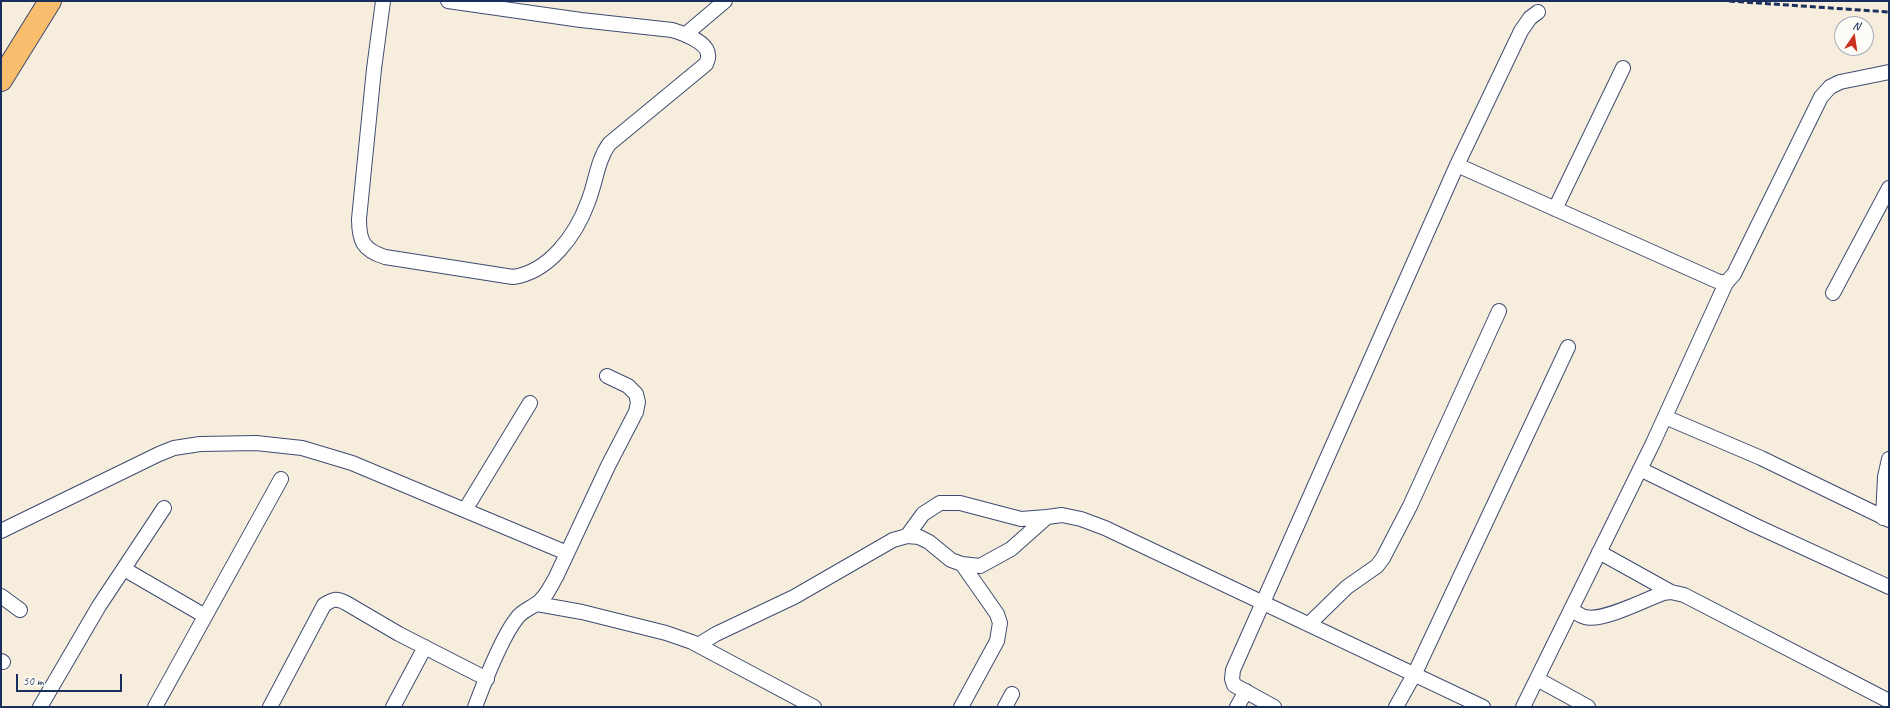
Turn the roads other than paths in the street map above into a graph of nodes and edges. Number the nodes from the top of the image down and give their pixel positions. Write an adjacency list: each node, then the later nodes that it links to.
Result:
1 (50, 1): 9 (main road)
2 (383, 1): 6 (street)
3 (448, 1): 6 (street)
4 (725, 1): 6 (street)
5 (1538, 12): 10 (street)
6 (686, 34)
7 (1623, 68): 12 (street)
8 (1889, 72): 13 (street)
9 (1, 80)
10 (1458, 164): 12 (street); 36 (street)
11 (1889, 188): 14 (street)
12 (1555, 209): 13 (street)
13 (1726, 283): 19 (street)
14 (1833, 293)
15 (1499, 311): 41 (street)
16 (1568, 347): 44 (street)
17 (607, 376): 30 (street)
18 (530, 403): 24 (street)
19 (1665, 417): 21 (street); 26 (street)
20 (1889, 460): 26 (street)
21 (1640, 469): 29 (street); 33 (street)
22 (281, 479): 40 (street)
23 (164, 508): 32 (street)
24 (465, 510): 27 (street); 30 (street)
25 (1047, 516): 28 (street); 31 (street); 36 (street)
26 (1886, 519)
27 (1, 531)
28 (907, 536): 31 (street); 42 (street)
29 (1599, 552): 34 (street); 39 (street)
30 (567, 553): 37 (street)
31 (962, 564): 56 (street)
32 (124, 569): 40 (street); 50 (street)
33 (1889, 587)
34 (1672, 592): 39 (street); 49 (street)
35 (1, 596): 38 (street)
36 (1262, 603): 41 (street); 47 (street)
37 (537, 604): 42 (street); 45 (street)
38 (20, 610)
39 (1571, 610): 46 (street)
40 (205, 616): 51 (street)
41 (1309, 624): 44 (street)
42 (698, 645): 55 (street)
43 (425, 647): 45 (street); 52 (street); 53 (street)
44 (1415, 673): 60 (street); 61 (street)
45 (487, 679): 54 (street)
46 (1536, 679): 62 (street); 63 (street)
47 (1246, 691): 58 (street); 59 (street)
48 (1012, 694): 57 (street)
49 (1889, 701)
50 (40, 707)
51 (155, 707)
52 (270, 707)
53 (393, 707)
54 (475, 707)
55 (814, 707)
56 (961, 707)
57 (1005, 707)
58 (1237, 707)
59 (1274, 707)
60 (1396, 707)
61 (1483, 707)
62 (1523, 707)
63 (1588, 707)

